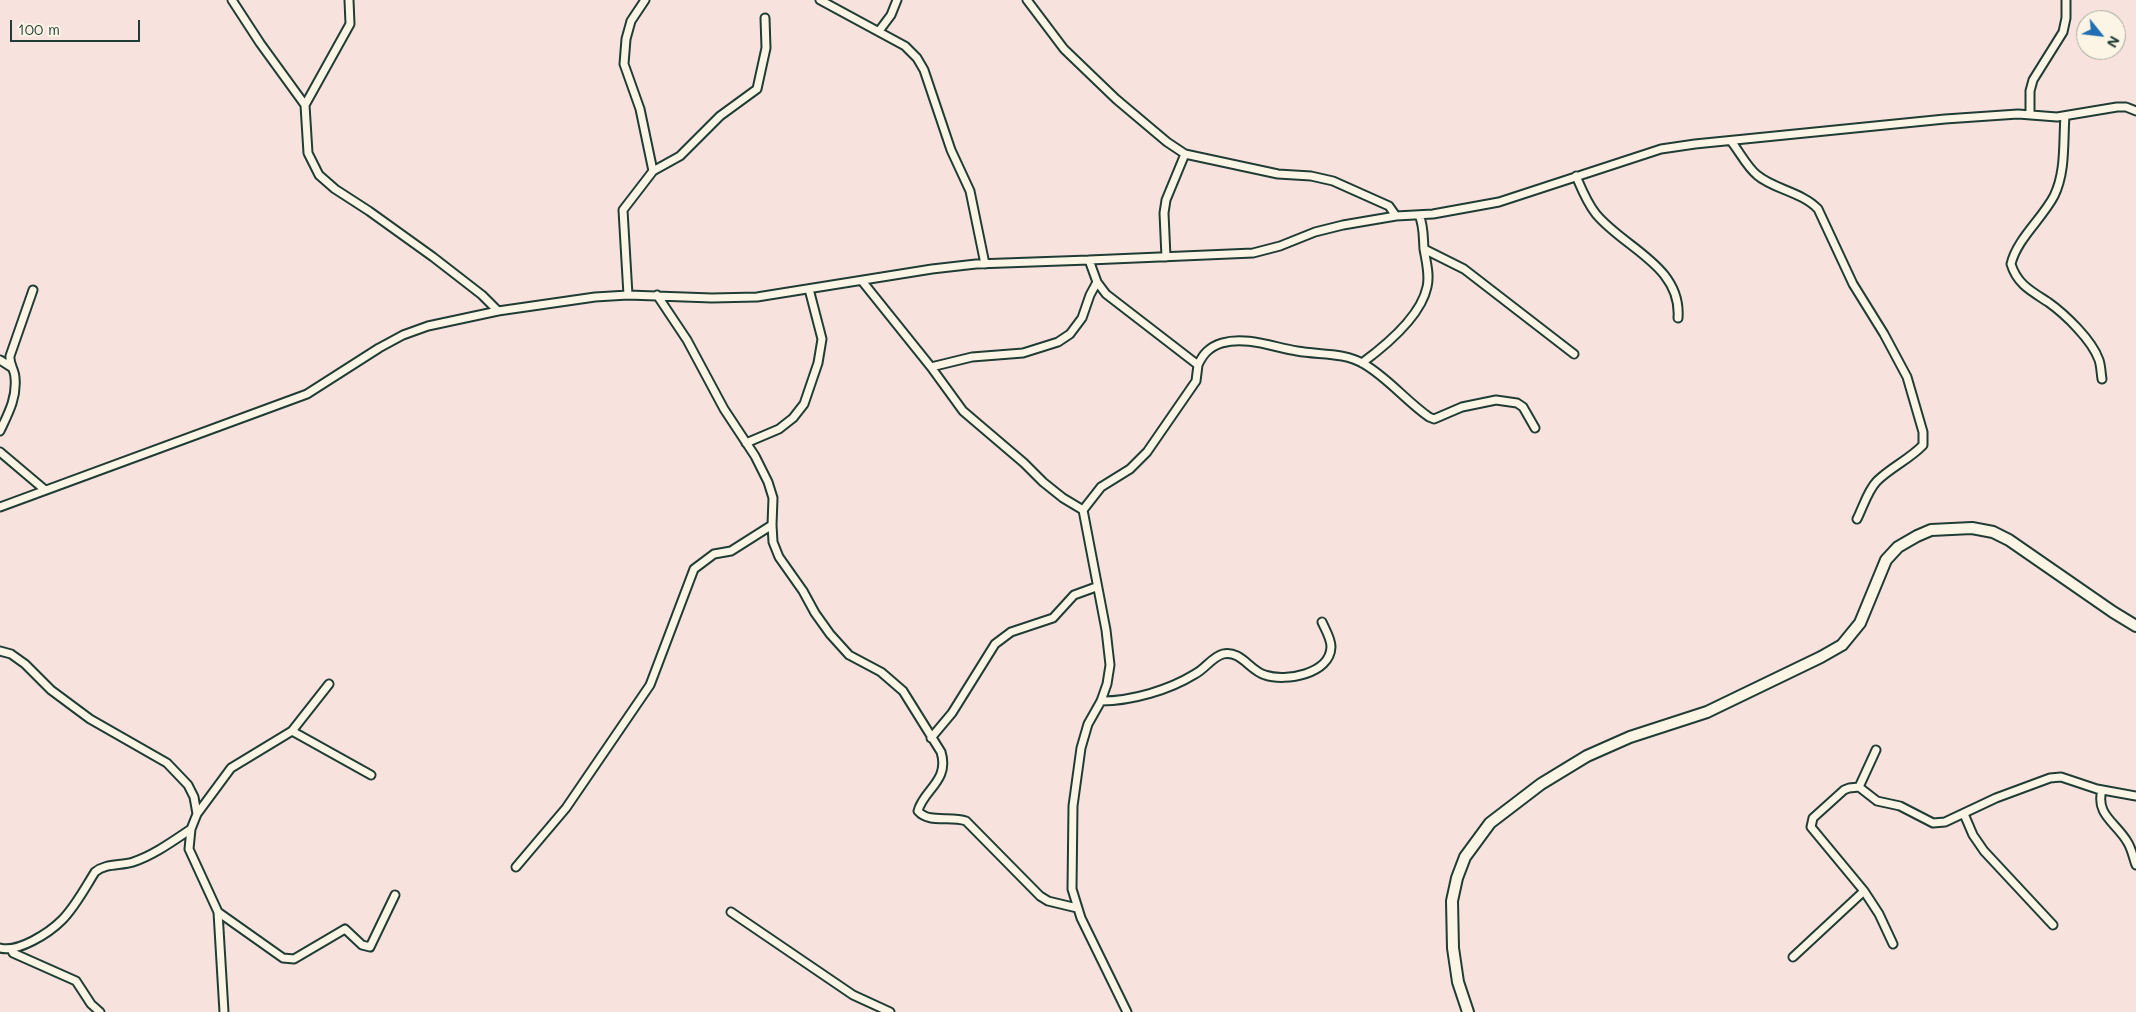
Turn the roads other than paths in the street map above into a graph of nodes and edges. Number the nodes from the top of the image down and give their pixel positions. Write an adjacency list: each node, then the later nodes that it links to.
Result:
1 (232, 0): 10 (street)
2 (349, 0): 10 (street)
3 (645, 0): 16 (street)
4 (820, 0): 9 (street)
5 (897, 0): 9 (street)
6 (1027, 0): 15 (street)
7 (2066, 0): 12 (street)
8 (765, 18): 16 (street)
9 (879, 31): 23 (street)
10 (305, 105): 30 (street)
11 (2136, 111): 13 (street)
12 (2030, 115): 13 (street); 14 (street)
13 (2065, 116): 38 (street)
14 (1731, 141): 17 (street); 46 (street)
15 (1185, 154): 19 (street); 21 (street)
16 (653, 171): 28 (street)
17 (1576, 176): 18 (street); 31 (street)
18 (1418, 215): 19 (street); 20 (street)
19 (1396, 216): 21 (street)
20 (1424, 250): 32 (street); 34 (street)
21 (1166, 257): 22 (street)
22 (1089, 260): 23 (street); 25 (street)
23 (986, 264): 24 (street)
24 (862, 281): 27 (street); 37 (street)
25 (1097, 282): 35 (street); 37 (street)
26 (33, 290): 36 (street)
27 (808, 290): 29 (street); 41 (street)
28 (628, 295): 29 (street); 30 (street)
29 (657, 295): 41 (street)
30 (498, 311): 43 (street)
31 (1678, 318)
32 (1574, 354)
33 (0, 360): 36 (street)
34 (1362, 363): 35 (street); 39 (street)
35 (1198, 366): 45 (street)
36 (11, 367): 40 (street)
37 (931, 367): 45 (street)
38 (2102, 379)
39 (1535, 428)
40 (0, 431)
41 (746, 443): 47 (street)
42 (0, 452): 43 (street)
43 (44, 490): 44 (street)
44 (0, 507)
45 (1083, 510): 48 (street)
46 (1857, 519)
47 (772, 525): 55 (street); 65 (street)
48 (1096, 587): 53 (street); 55 (street)
49 (1322, 622): 53 (street)
50 (2136, 626): 80 (main road)
51 (0, 651): 61 (street)
52 (329, 684): 54 (street)
53 (1101, 701): 68 (street)
54 (292, 731): 57 (street); 61 (street)
55 (931, 738): 68 (street)
56 (1876, 750): 58 (street)
57 (371, 776)
58 (1858, 787): 62 (street); 66 (street)
59 (2102, 790): 60 (street); 62 (street); 64 (street)
60 (2136, 796)
61 (197, 814): 63 (street)
62 (1964, 814): 71 (street)
63 (191, 829): 69 (street); 74 (street)
64 (2136, 865)
65 (516, 867)
66 (1864, 891): 72 (street); 75 (street)
67 (395, 895): 69 (street)
68 (1077, 908): 79 (street)
69 (218, 912): 77 (street)
70 (731, 912): 78 (street)
71 (2053, 925)
72 (1893, 944)
73 (0, 948): 74 (street)
74 (11, 949): 76 (street)
75 (1793, 957)
76 (100, 1012)
77 (224, 1012)
78 (890, 1012)
79 (1127, 1012)
80 (1468, 1012)

